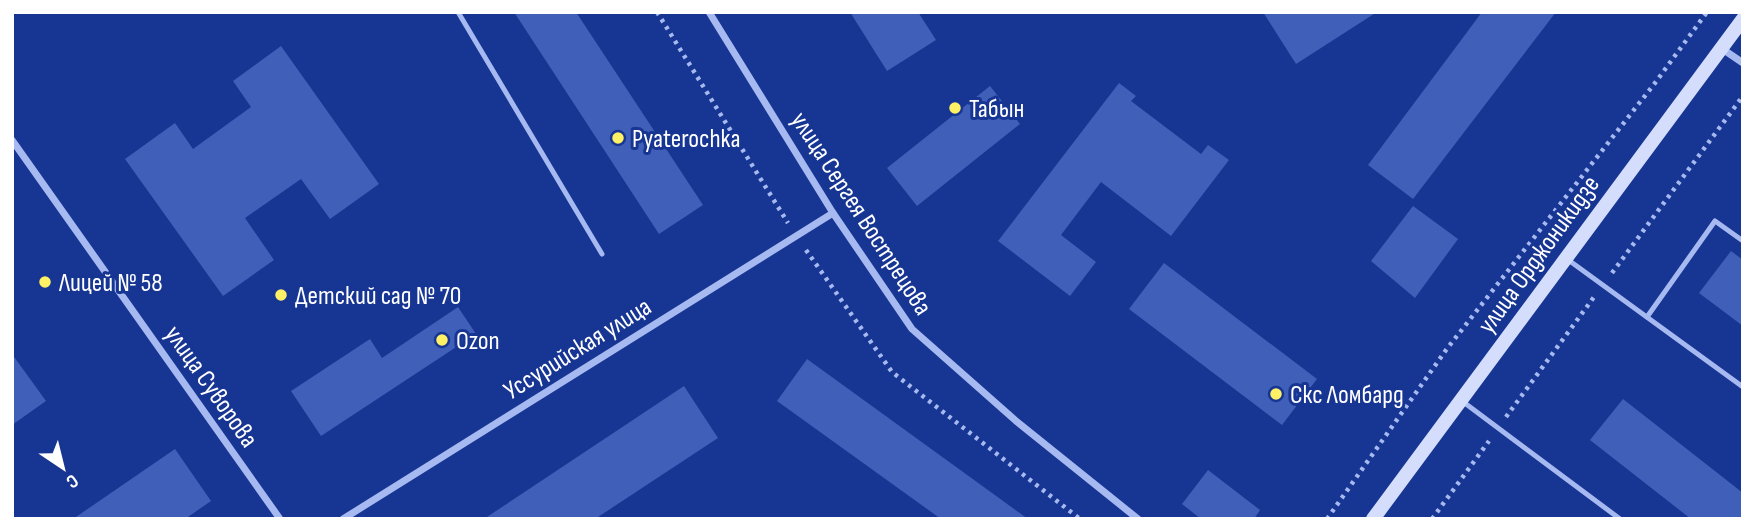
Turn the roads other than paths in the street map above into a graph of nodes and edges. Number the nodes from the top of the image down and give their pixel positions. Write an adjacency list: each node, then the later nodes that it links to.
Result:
1 (458, 12): 9 (lane)
2 (709, 12): 7 (street, улица Сергея Вострецова)
3 (1743, 19): 4 (main road, улица Орджоникидзе)
4 (1721, 48): 5 (street); 10 (main road, улица Орджоникидзе)
5 (1743, 63)
6 (12, 139): 14 (street, улица Суворова)
7 (833, 213): 15 (street, Уссурийская улица); 16 (street, улица Сергея Вострецова)
8 (1743, 241): 11 (lane)
9 (602, 254)
10 (1566, 258): 11 (lane); 13 (main road, улица Орджоникидзе)
11 (1647, 317): 12 (lane)
12 (1743, 387)
13 (1461, 400): 17 (main road, улица Орджоникидзе); 18 (lane)
14 (280, 519)
15 (343, 519)
16 (1138, 519)
17 (1373, 519)
18 (1619, 519)

